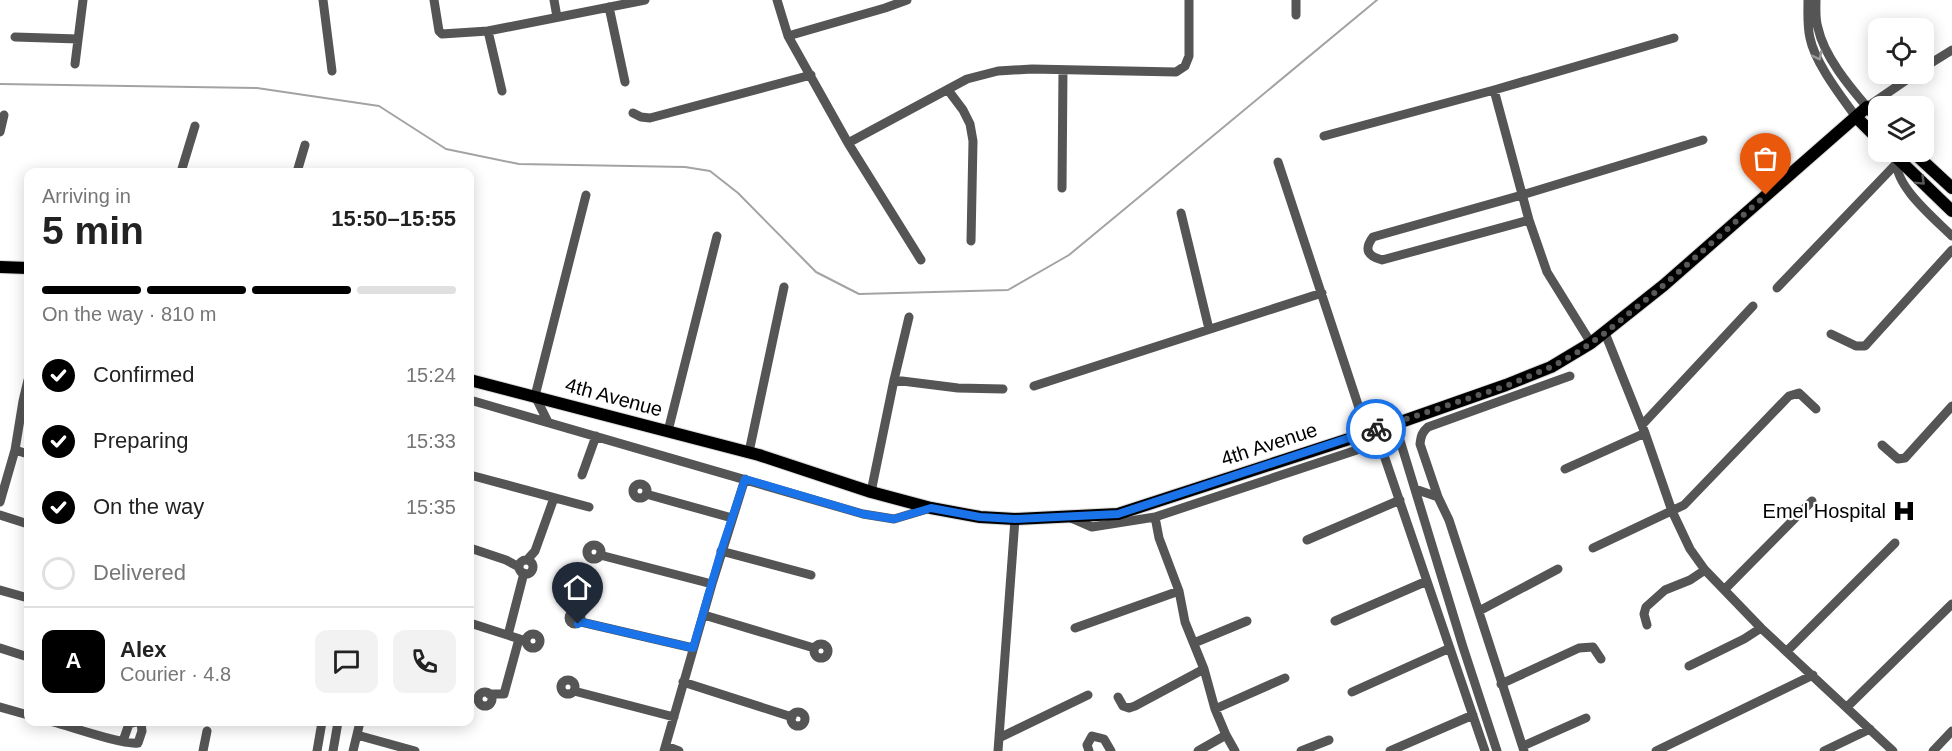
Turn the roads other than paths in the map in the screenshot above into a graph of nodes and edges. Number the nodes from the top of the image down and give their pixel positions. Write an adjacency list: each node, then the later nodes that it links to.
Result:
1 (83, 0): 18 (street)
2 (322, 0): 23 (street)
3 (434, 0): 14 (street)
4 (554, 0): 13 (street)
5 (645, 0): 11 (street)
6 (777, 0): 15 (street)
7 (907, 0): 15 (street)
8 (1189, 0): 22 (street)
9 (1296, 0): 12 (street)
10 (1814, 0): 30 (street); 33 (street, one-way to 33)
11 (609, 7): 13 (street); 25 (street)
12 (1296, 15)
13 (557, 17): 14 (street)
14 (488, 31): 29 (street)
15 (788, 36): 24 (street)
16 (15, 37): 18 (street)
17 (1674, 38): 28 (street)
18 (78, 39): 21 (street)
19 (1952, 50): 20 (street)
20 (1934, 61)
21 (75, 64)
22 (1063, 70): 27 (street); 48 (street)
23 (332, 71)
24 (811, 75): 31 (street); 39 (street)
25 (624, 82)
26 (1900, 84): 30 (street, 4th Avenue)
27 (948, 90): 39 (street); 57 (street)
28 (1494, 90): 37 (street); 51 (street)
29 (502, 91)
30 (1867, 107): 33 (main road, 4th Avenue)
31 (633, 113)
32 (4, 115): 36 (street)
33 (1856, 117): 35 (main road); 68 (main road, 4th Avenue)
34 (195, 126): 46 (street)
35 (1868, 129)
36 (0, 132)
37 (1324, 136)
38 (1703, 140): 51 (street)
39 (848, 143): 59 (street)
40 (305, 145): 47 (street)
41 (1278, 162): 64 (street)
42 (1891, 162): 63 (street)
43 (1896, 162): 55 (street)
44 (1899, 162): 52 (main road, one-way to 52)
45 (1924, 162): 49 (main road)
46 (182, 168)
47 (298, 168)
48 (1062, 188)
49 (1952, 188)
50 (586, 195): 76 (street)
51 (1522, 195): 54 (street); 54 (street)
52 (1952, 211)
53 (1181, 213): 67 (street)
54 (1529, 220): 70 (street)
55 (1952, 236)
56 (717, 237): 85 (street)
57 (971, 241)
58 (1952, 250): 69 (street)
59 (921, 260)
60 (0, 267): 61 (main road)
61 (24, 268)
62 (784, 287): 90 (street)
63 (1778, 288)
64 (1322, 293): 67 (street); 84 (street)
65 (1753, 306): 83 (street)
66 (909, 317): 73 (street)
67 (1209, 329): 74 (street)
68 (1605, 333): 70 (main road, 4th Avenue); 83 (street)
69 (1831, 334)
70 (1592, 343): 82 (main road, 4th Avenue)
71 (1570, 376): 99 (street)
72 (474, 381): 76 (main road, 4th Avenue)
73 (894, 381): 75 (street); 97 (street)
74 (1034, 386)
75 (1003, 389)
76 (535, 396): 81 (street); 85 (main road, 4th Avenue)
77 (474, 401): 81 (street)
78 (24, 402): 89 (street)
79 (1952, 406): 88 (street)
80 (1816, 410): 106 (street)
81 (548, 422): 86 (street)
82 (1395, 424): 84 (main road, 4th Avenue); 96 (street)
83 (1643, 429): 92 (street); 106 (street)
84 (1371, 430): 87 (street); 108 (main road, 4th Avenue)
85 (668, 431): 90 (main road, 4th Avenue)
86 (596, 436): 93 (street); 95 (street)
87 (1381, 442): 101 (street); 109 (street)
88 (1882, 445)
89 (15, 450): 91 (street); 103 (street)
90 (748, 452): 97 (main road, 4th Avenue)
91 (24, 453)
92 (1565, 469)
93 (582, 475)
94 (474, 476): 100 (street)
95 (745, 479): 105 (street); 110 (street)
96 (1415, 489): 99 (street); 195 (street)
97 (871, 492): 105 (main road, 4th Avenue)
98 (646, 494): 110 (street)
99 (1438, 497): 130 (street)
100 (554, 498): 104 (street); 120 (street)
101 (1400, 500): 113 (street); 123 (street)
102 (1812, 501): 125 (street)
103 (0, 502)
104 (589, 507)
105 (931, 508): 111 (main road, 4th Avenue)
106 (1672, 511): 115 (street); 121 (street)
107 (0, 515): 112 (street)
108 (1067, 516): 109 (street); 111 (main road, 4th Avenue)
109 (1155, 517): 127 (street)
110 (732, 518): 117 (street)
111 (1015, 519): 176 (street)
112 (24, 523)
113 (1307, 540)
114 (1895, 543): 145 (street)
115 (1593, 548)
116 (474, 549): 120 (street)
117 (721, 551): 122 (street); 124 (street)
118 (600, 555): 124 (street)
119 (1558, 569): 130 (street)
120 (521, 570): 139 (street)
121 (1705, 570): 125 (street); 136 (street)
122 (811, 575)
123 (1427, 581): 133 (street); 144 (street)
124 (712, 584): 131 (street)
125 (1725, 589): 138 (street)
126 (0, 590): 128 (street)
127 (1179, 591): 137 (street); 140 (street)
128 (24, 597)
129 (1952, 604): 160 (street)
130 (1479, 611): 153 (street)
131 (704, 615): 142 (street); 143 (street)
132 (1247, 621): 140 (street)
133 (1335, 621)
134 (581, 622): 142 (street)
135 (474, 624): 139 (street)
136 (1647, 625)
137 (1075, 628)
138 (1761, 628): 145 (street); 148 (street)
139 (508, 635): 157 (street)
140 (1194, 643): 149 (street)
141 (0, 648): 146 (street)
142 (693, 648): 152 (street)
143 (814, 648)
144 (1450, 648): 155 (street); 163 (street)
145 (1787, 651): 150 (street)
146 (24, 656)
147 (1601, 659): 153 (street)
148 (1689, 666)
149 (1204, 669): 158 (street); 161 (street)
150 (1813, 675): 160 (street); 196 (street)
151 (1285, 678): 161 (street)
152 (683, 682): 164 (street); 165 (street)
153 (1501, 684): 180 (street)
154 (574, 691): 164 (street)
155 (1352, 692)
156 (1088, 695): 176 (street)
157 (474, 696)
158 (1118, 697)
159 (0, 707): 162 (street)
160 (1847, 707): 171 (street)
161 (1215, 709): 175 (street)
162 (24, 714)
163 (1473, 715): 193 (street); 194 (street)
164 (674, 717): 179 (street)
165 (792, 717)
166 (1586, 718): 180 (street)
167 (68, 726): 178 (street)
168 (321, 726): 182 (street)
169 (337, 726): 183 (street)
170 (359, 726): 174 (street)
171 (1870, 729): 197 (street); 198 (street)
172 (207, 731): 181 (street)
173 (1952, 731): 199 (street)
174 (357, 735): 184 (street); 185 (street)
175 (1226, 735): 190 (street); 191 (street)
176 (999, 738): 187 (street)
177 (1329, 740): 192 (street)
178 (123, 741)
179 (665, 749): 186 (street)
180 (1523, 749)
181 (203, 751)
182 (316, 751)
183 (333, 751)
184 (353, 751)
185 (415, 751)
186 (679, 751)
187 (998, 751)
188 (1089, 751): 189 (street)
189 (1111, 751)
190 (1198, 751)
191 (1235, 751)
192 (1301, 751)
193 (1389, 751)
194 (1485, 751)
195 (1497, 751)
196 (1656, 751)
197 (1824, 751)
198 (1893, 751)
199 (1933, 751)

